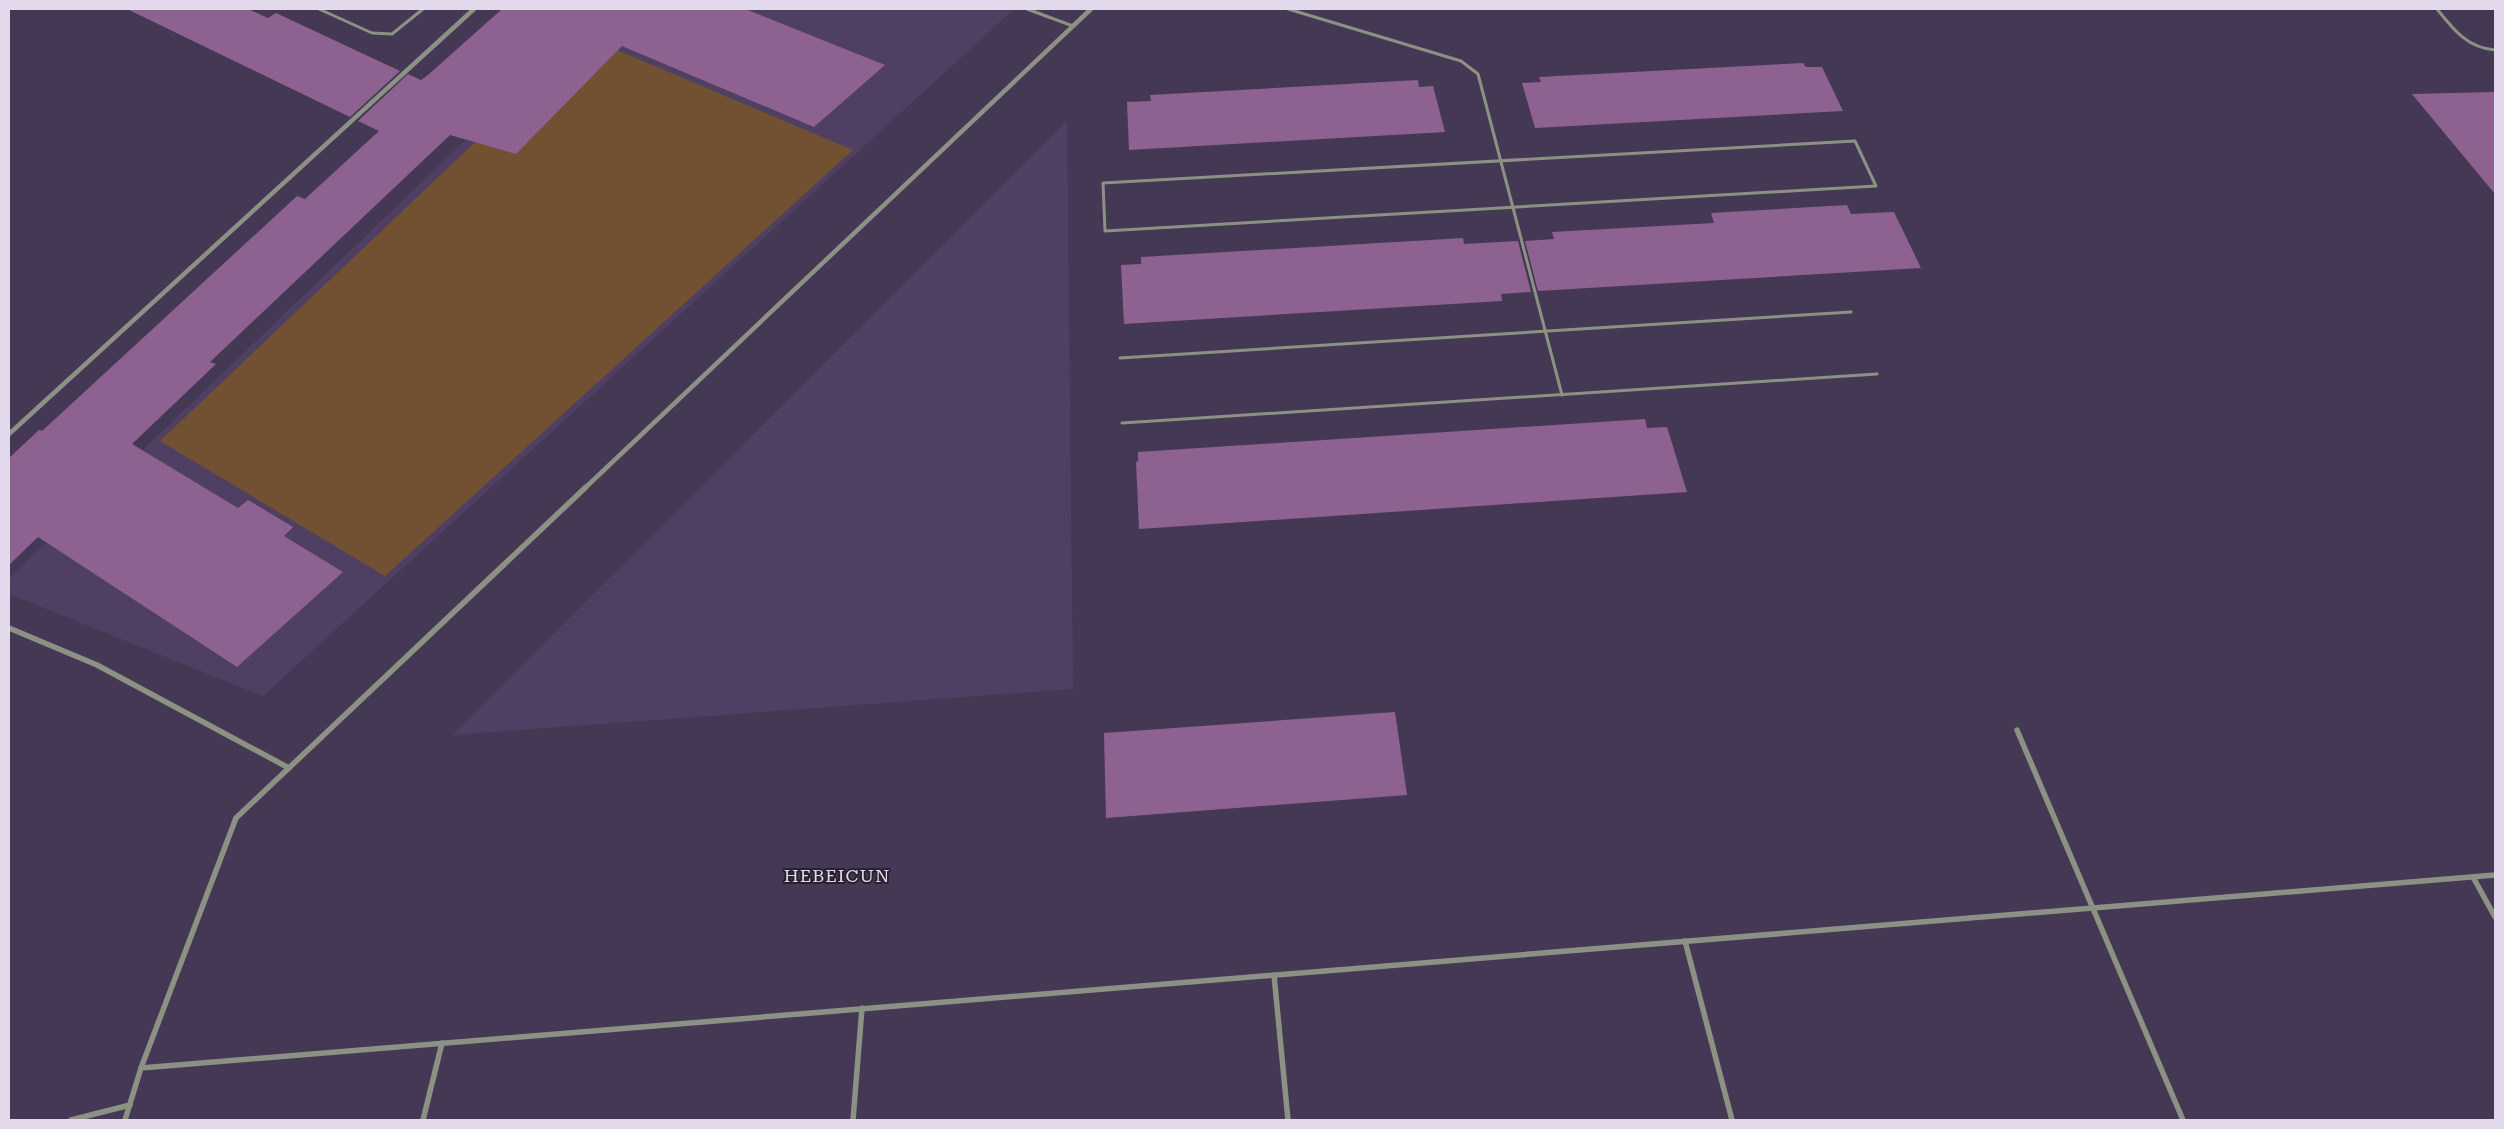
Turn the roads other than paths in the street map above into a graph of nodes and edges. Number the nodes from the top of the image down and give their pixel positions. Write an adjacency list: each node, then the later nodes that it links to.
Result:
1 (319, 9): 2 (lane)
2 (423, 9)
3 (474, 9): 18 (street)
4 (1027, 9): 8 (lane)
5 (1091, 9): 8 (street)
6 (1288, 9): 10 (lane)
7 (2436, 9): 9 (lane)
8 (1073, 26): 21 (street)
9 (2495, 50)
10 (1500, 161): 11 (lane); 11 (lane); 11 (lane)
11 (1512, 207): 13 (lane)
12 (1851, 312): 13 (lane)
13 (1545, 332): 14 (lane); 16 (lane)
14 (1120, 358)
15 (1877, 374): 16 (lane)
16 (1562, 394): 17 (lane)
17 (1122, 423)
18 (9, 434)
19 (9, 628): 21 (street)
20 (2017, 730): 24 (street)
21 (289, 768): 30 (street)
22 (2495, 876): 23 (street)
23 (2472, 877): 24 (street); 25 (street)
24 (2093, 908): 26 (street); 38 (street)
25 (2495, 917)
26 (1685, 941): 27 (street); 37 (street)
27 (1274, 975): 28 (street); 36 (street)
28 (862, 1008): 29 (street); 35 (street)
29 (442, 1043): 30 (street); 34 (street)
30 (141, 1068): 31 (street)
31 (130, 1105): 32 (street); 33 (street)
32 (71, 1120)
33 (125, 1120)
34 (423, 1120)
35 (853, 1120)
36 (1288, 1120)
37 (1732, 1120)
38 (2183, 1120)

